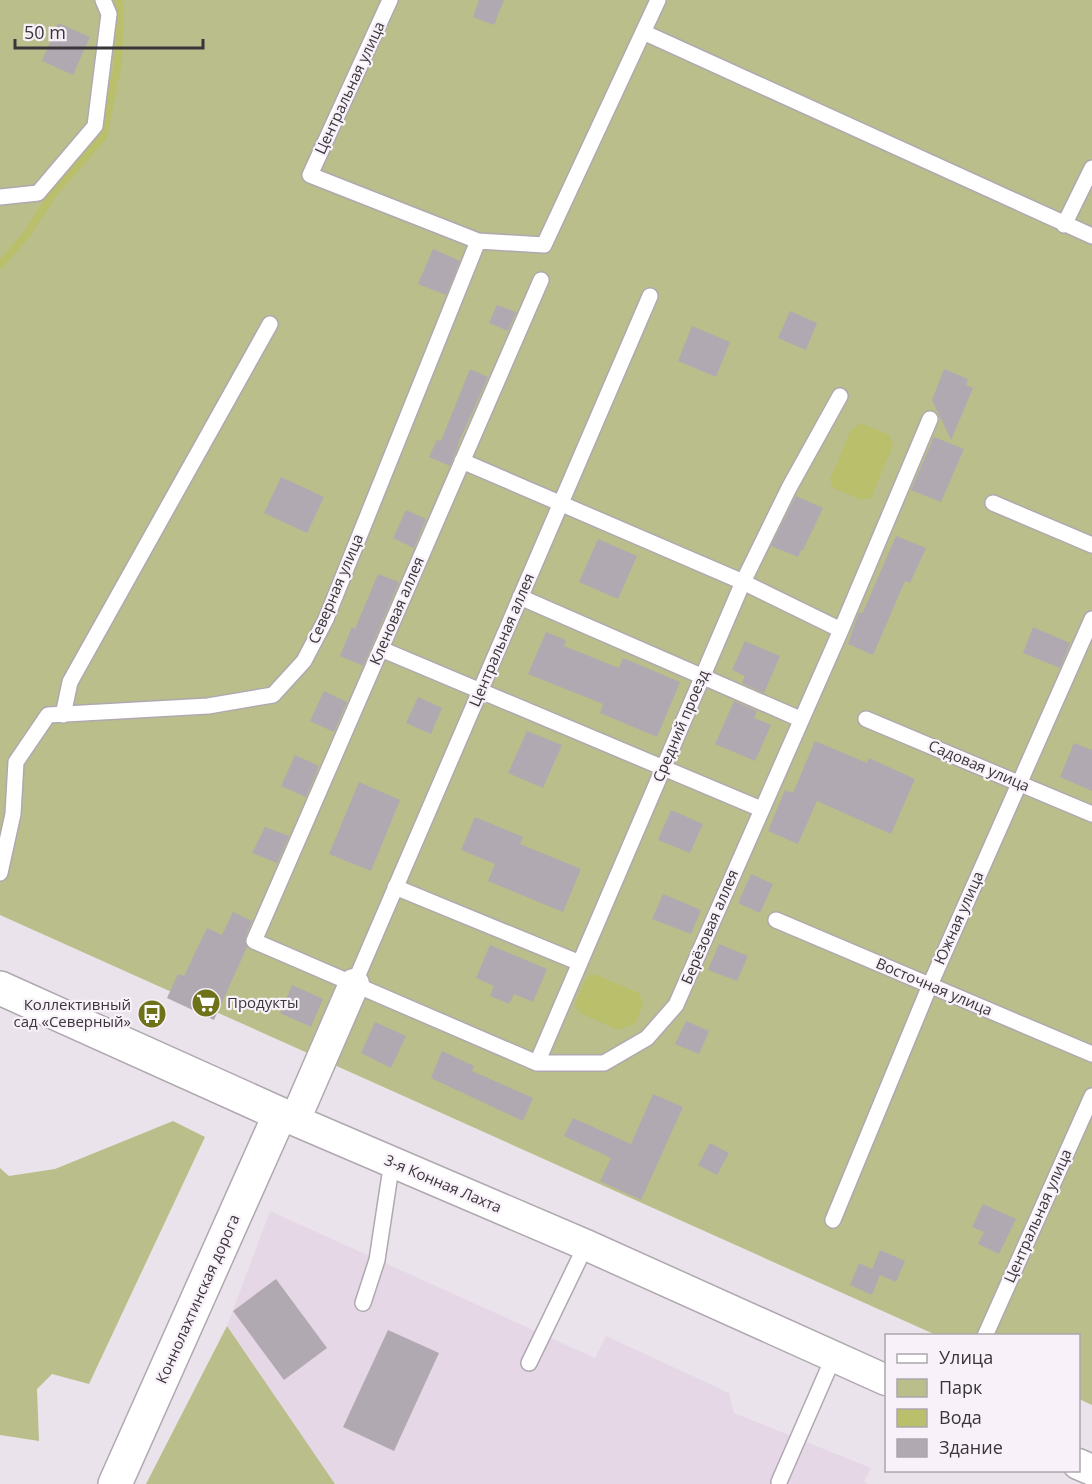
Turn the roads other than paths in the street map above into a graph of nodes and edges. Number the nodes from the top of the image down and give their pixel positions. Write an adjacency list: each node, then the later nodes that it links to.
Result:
1 (103, 0): 6 (lane)
2 (390, 0): 9 (lane, Центральная улица)
3 (658, 0): 4 (lane)
4 (643, 32): 7 (lane); 9 (lane)
5 (1092, 168): 7 (lane)
6 (0, 197)
7 (1064, 225): 8 (lane)
8 (1092, 236)
9 (478, 241): 26 (lane, Северная улица)
10 (540, 280): 15 (lane, Кленовая аллея)
11 (650, 296): 16 (lane, Центральная аллея)
12 (270, 324): 26 (lane)
13 (840, 396): 19 (lane, Средний проезд)
14 (930, 419): 22 (lane, Берёзовая аллея)
15 (462, 461): 16 (lane); 23 (lane, Кленовая аллея)
16 (561, 503): 19 (lane); 20 (lane, Центральная аллея)
17 (993, 503): 18 (lane)
18 (1092, 545)
19 (743, 582): 22 (lane); 24 (lane, Средний проезд)
20 (520, 597): 24 (lane); 25 (lane, Центральная аллея)
21 (1092, 619): 30 (lane, Южная улица)
22 (841, 630): 27 (lane, Берёзовая аллея)
23 (381, 649): 25 (lane); 36 (lane, Кленовая аллея)
24 (702, 676): 27 (lane); 29 (lane, Средний проезд)
25 (480, 691): 29 (lane); 34 (lane, Центральная аллея)
26 (63, 715): 33 (lane, Северная улица)
27 (800, 719): 31 (lane, Берёзовая аллея)
28 (866, 719): 30 (lane, Садовая улица)
29 (664, 768): 31 (lane); 37 (lane, Средний проезд)
30 (1019, 782): 32 (lane, Садовая улица); 39 (lane, Южная улица)
31 (761, 809): 42 (lane, Берёзовая аллея)
32 (1092, 814)
33 (0, 873)
34 (395, 887): 37 (lane); 38 (lane, Центральная аллея)
35 (776, 920): 39 (lane, Восточная улица)
36 (254, 941): 38 (lane, Берёзовая аллея)
37 (580, 963): 42 (lane, Средний проезд)
38 (354, 984): 42 (lane, Берёзовая аллея); 44 (street)
39 (930, 985): 41 (lane, Восточная улица); 46 (lane, Южная улица)
40 (0, 988): 44 (main road, 3-я Конная Лахта)
41 (1092, 1054)
42 (537, 1063)
43 (1092, 1096): 49 (lane, Центральная улица)
44 (287, 1117): 45 (street, 3-я Конная Лахта); 54 (main road, Коннолахтинская дорога)
45 (392, 1161): 47 (street, 3-я Конная Лахта); 48 (lane)
46 (833, 1220)
47 (586, 1245): 50 (street, 3-я Конная Лахта); 51 (lane)
48 (363, 1303)
49 (985, 1334)
50 (834, 1356): 52 (street, 3-я Конная Лахта); 53 (lane)
51 (529, 1363)
52 (885, 1380)
53 (779, 1482)
54 (115, 1484)

